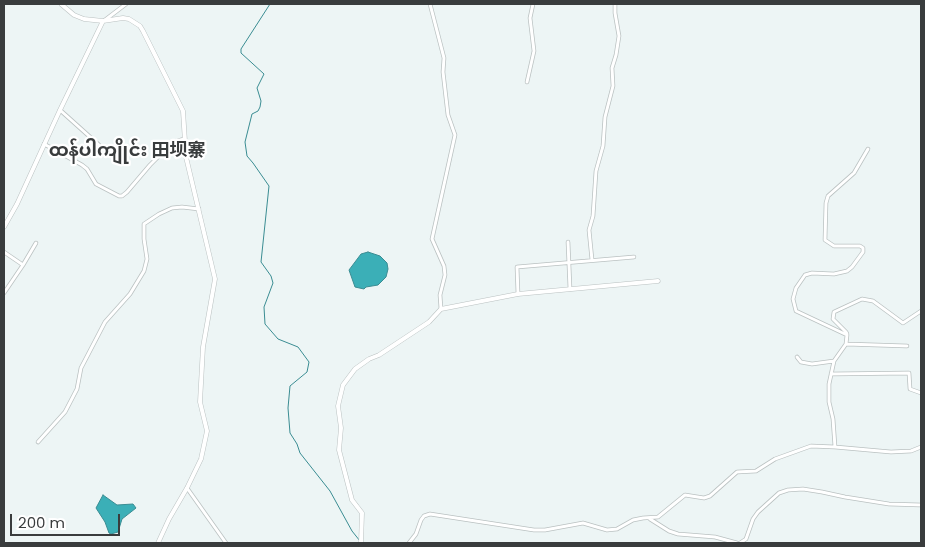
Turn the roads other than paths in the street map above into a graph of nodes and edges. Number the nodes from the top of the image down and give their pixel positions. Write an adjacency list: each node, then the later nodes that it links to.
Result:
1 (61, 4): 6 (main road)
2 (126, 4): 6 (street)
3 (430, 4): 26 (street)
4 (533, 4): 7 (street)
5 (615, 4): 19 (street)
6 (103, 21): 8 (main road); 9 (main road)
7 (527, 82)
8 (60, 110): 10 (main road); 11 (street)
9 (184, 139): 10 (street); 13 (main road)
10 (44, 144): 14 (main road)
11 (99, 145)
12 (868, 149): 28 (street)
13 (199, 209): 35 (street); 38 (main road)
14 (4, 227)
15 (568, 242): 20 (street)
16 (36, 243): 21 (street)
17 (4, 252): 21 (street)
18 (634, 257): 19 (street)
19 (592, 260): 20 (street)
20 (569, 263): 23 (street); 25 (street)
21 (24, 265): 24 (street)
22 (658, 281): 23 (main road)
23 (570, 289): 25 (main road)
24 (4, 292)
25 (518, 294): 26 (main road)
26 (441, 309): 41 (main road)
27 (921, 311): 28 (street)
28 (847, 335): 29 (street)
29 (846, 344): 30 (street); 32 (street)
30 (907, 346)
31 (797, 357): 32 (street)
32 (834, 361): 33 (street)
33 (831, 374): 34 (street); 36 (street)
34 (921, 393)
35 (38, 442)
36 (835, 447): 37 (street); 40 (street)
37 (921, 447)
38 (187, 488): 42 (main road); 43 (street)
39 (921, 505): 45 (street)
40 (650, 519): 44 (street); 45 (street)
41 (360, 542)
42 (158, 543)
43 (226, 543)
44 (409, 543)
45 (739, 543)

